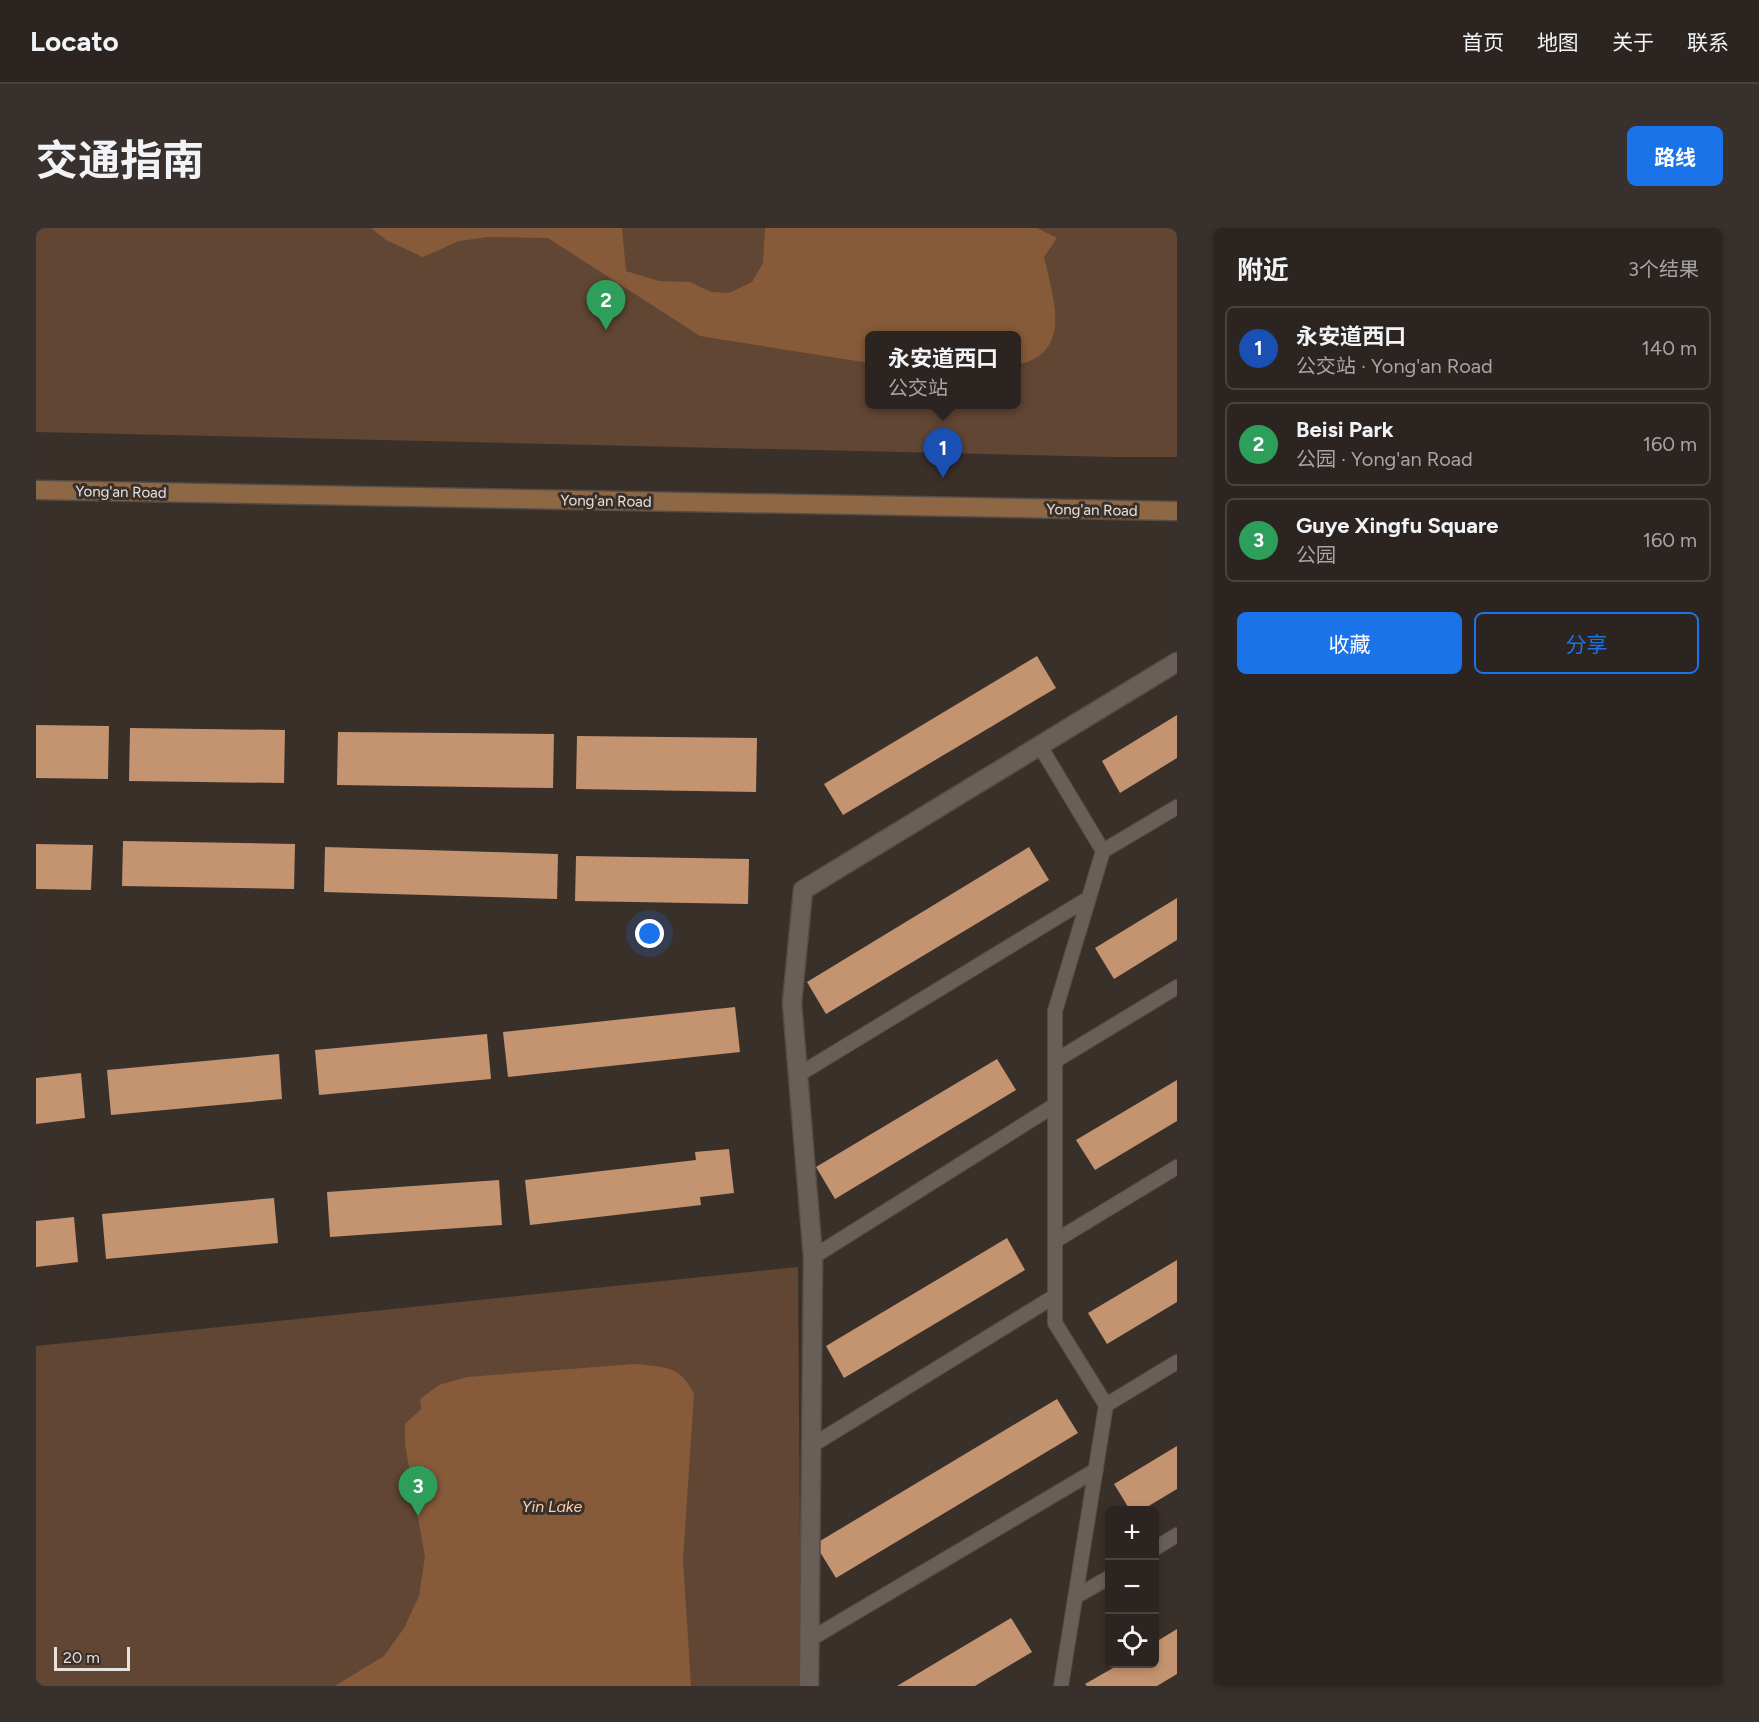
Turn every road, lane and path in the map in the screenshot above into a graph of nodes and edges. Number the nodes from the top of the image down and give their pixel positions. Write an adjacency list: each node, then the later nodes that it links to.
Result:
1 (36, 490): 2 (main road, Yong'an Road)
2 (1177, 511)
3 (1177, 662): 4 (street)
4 (1040, 746): 6 (lane); 10 (street)
5 (1177, 807): 6 (lane)
6 (1103, 851): 7 (lane)
7 (1089, 898): 9 (lane); 10 (lane)
8 (1177, 987): 9 (lane)
9 (1055, 1061): 11 (lane)
10 (798, 1075): 14 (street)
11 (1055, 1105): 13 (lane); 14 (lane)
12 (1177, 1167): 13 (lane)
13 (1055, 1241): 15 (lane)
14 (813, 1257): 18 (street)
15 (1055, 1296): 17 (lane); 18 (lane)
16 (1177, 1362): 17 (lane)
17 (1106, 1405): 19 (lane)
18 (811, 1446): 24 (street)
19 (1096, 1470): 23 (lane); 24 (lane)
20 (1177, 1535): 21 (lane)
21 (1159, 1546)
22 (1105, 1579): 23 (lane)
23 (1075, 1598): 25 (lane)
24 (809, 1640): 26 (street)
25 (1058, 1684)
26 (809, 1686)

